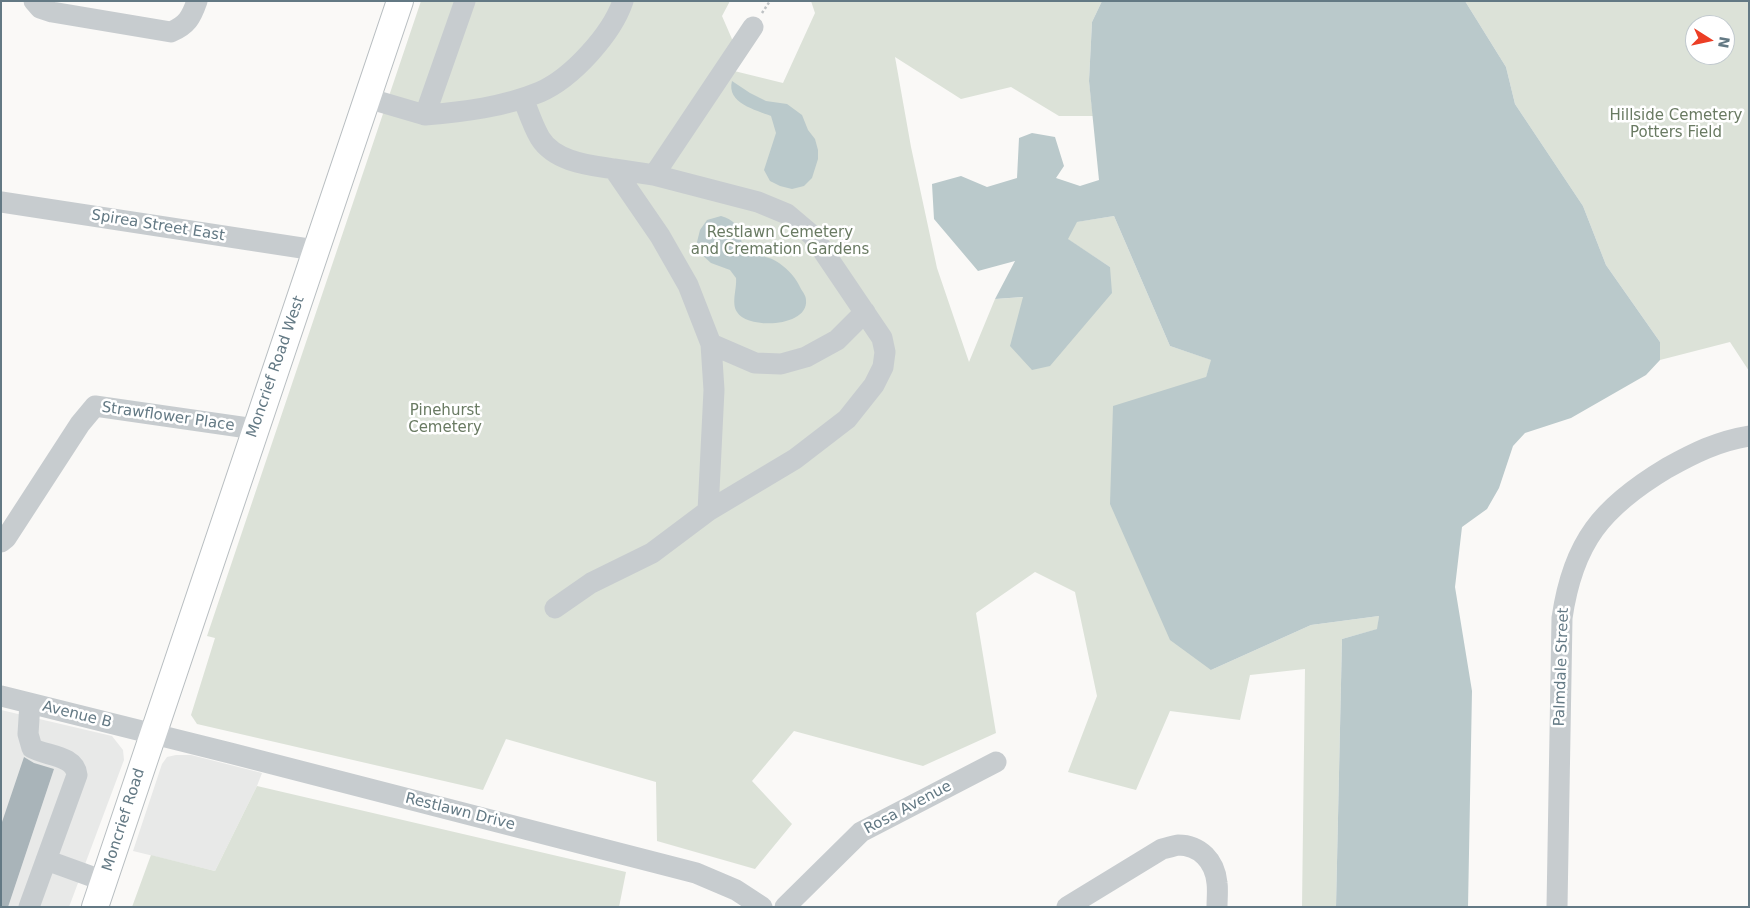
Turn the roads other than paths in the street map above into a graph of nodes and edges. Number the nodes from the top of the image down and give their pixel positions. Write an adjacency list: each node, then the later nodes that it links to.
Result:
1 (34, 1): 2 (street)
2 (197, 1)
3 (400, 1): 7 (main road, Moncrief Road West)
4 (465, 1): 9 (street)
5 (623, 1): 8 (street)
6 (753, 27): 11 (street)
7 (367, 98): 9 (street); 13 (main road, Moncrief Road West)
8 (523, 98): 9 (street); 10 (street)
9 (425, 115)
10 (614, 169): 11 (street); 15 (street)
11 (654, 175): 14 (street)
12 (1, 202): 13 (street, Spirea Street East)
13 (316, 250): 16 (main road, Moncrief Road West)
14 (865, 312): 15 (street); 18 (street)
15 (711, 344): 18 (street)
16 (255, 429): 19 (street, Strawflower Place); 23 (main road, Moncrief Road West)
17 (1749, 436): 33 (street, Palmdale Street)
18 (708, 511): 20 (street)
19 (1, 542)
20 (555, 608)
21 (1, 696): 22 (street, Avenue B)
22 (30, 703): 23 (street, Avenue B); 25 (street)
23 (153, 734): 26 (main road, Moncrief Road); 29 (street, Restlawn Drive)
24 (996, 762): 30 (street, Rosa Avenue)
25 (46, 860): 26 (street); 27 (street)
26 (104, 881): 28 (main road, Moncrief Road)
27 (29, 907)
28 (95, 907)
29 (762, 907)
30 (785, 907)
31 (1067, 907): 32 (street)
32 (1217, 907)
33 (1557, 907)

